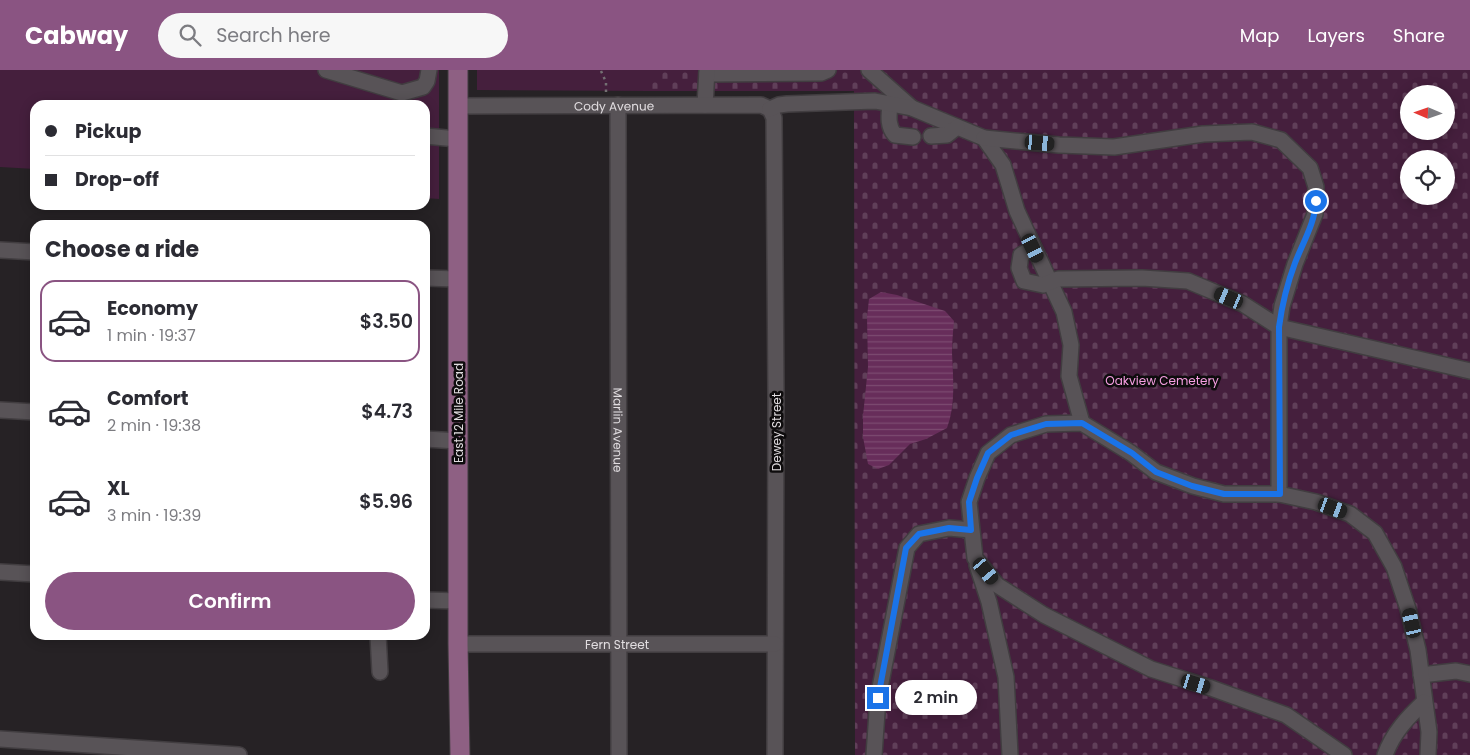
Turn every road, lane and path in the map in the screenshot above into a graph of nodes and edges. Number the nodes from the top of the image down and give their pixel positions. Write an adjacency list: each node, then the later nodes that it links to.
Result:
1 (326, 70): 2 (street)
2 (429, 70)
3 (458, 70): 11 (main road, East 12 Mile Road)
4 (601, 70): 8 (path)
5 (828, 70): 7 (street)
6 (869, 70): 12 (street)
7 (707, 72): 10 (street)
8 (612, 101): 10 (street, Cody Avenue); 11 (street, Cody Avenue); 41 (street, Marlin Avenue)
9 (890, 104): 12 (street); 13 (street); 17 (street)
10 (705, 105): 13 (street, Cody Avenue)
11 (458, 106): 19 (main road, East 12 Mile Road)
12 (912, 108): 14 (street)
13 (770, 109): 43 (street, Dewey Street)
14 (957, 127): 16 (street); 18 (street)
15 (430, 136): 19 (street)
16 (931, 136)
17 (914, 137)
18 (984, 138): 20 (street); 26 (street)
19 (458, 139): 24 (main road, East 12 Mile Road)
20 (1033, 248): 25 (street); 25 (street)
21 (0, 250): 22 (street)
22 (30, 252)
23 (430, 278): 24 (street)
24 (458, 280): 32 (main road, East 12 Mile Road)
25 (1050, 282): 26 (street); 30 (street)
26 (1279, 327): 27 (street); 33 (street)
27 (1470, 372)
28 (0, 410): 29 (street)
29 (30, 412)
30 (1082, 423): 33 (street); 34 (street)
31 (430, 439): 32 (street)
32 (458, 441): 39 (main road, East 12 Mile Road)
33 (1280, 494): 45 (street)
34 (971, 530): 35 (street); 53 (street)
35 (975, 558): 54 (street); 55 (street)
36 (0, 572): 37 (street)
37 (30, 574)
38 (430, 600): 39 (street)
39 (458, 601): 42 (main road, East 12 Mile Road)
40 (378, 640): 44 (street)
41 (619, 643): 42 (street, Fern Street); 43 (street, Fern Street); 51 (street, Marlin Avenue)
42 (458, 644): 50 (main road, East 12 Mile Road)
43 (775, 644): 52 (street, Dewey Street)
44 (380, 672)
45 (1421, 674): 46 (street); 47 (street)
46 (1470, 674)
47 (1424, 702): 56 (street); 57 (street)
48 (0, 739): 49 (street)
49 (239, 755)
50 (460, 755)
51 (619, 755)
52 (775, 755)
53 (874, 755)
54 (1010, 755)
55 (1344, 755)
56 (1385, 755)
57 (1428, 755)

